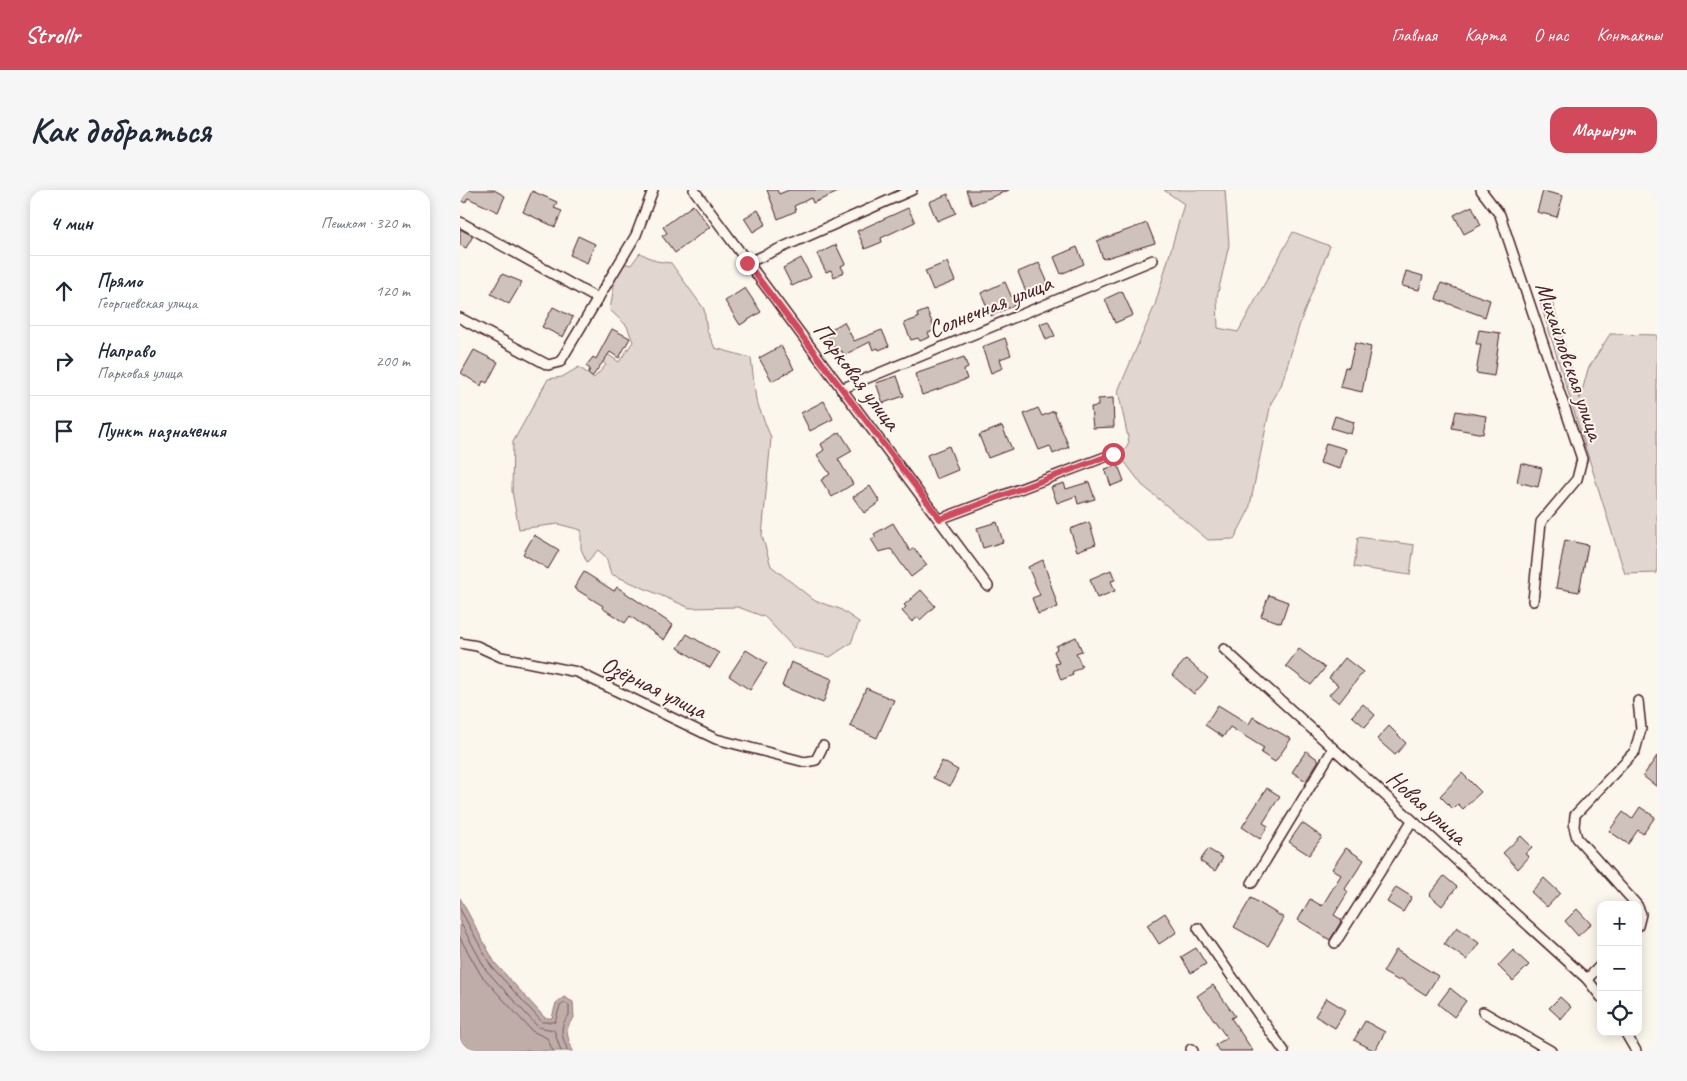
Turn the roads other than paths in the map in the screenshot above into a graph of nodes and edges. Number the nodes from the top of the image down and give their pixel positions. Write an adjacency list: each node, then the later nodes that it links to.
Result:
1 (653, 190): 8 (street)
2 (694, 190): 7 (street, Парковая улица)
3 (912, 190): 7 (street)
4 (1481, 190): 14 (street, Михайловская улица)
5 (460, 222): 8 (street)
6 (1153, 260): 10 (street, Солнечная улица)
7 (747, 263): 10 (street, Парковая улица)
8 (598, 299): 9 (street)
9 (460, 318)
10 (841, 389): 12 (street, Парковая улица)
11 (1113, 454): 12 (street)
12 (940, 519): 13 (street, Парковая улица)
13 (988, 586)
14 (1533, 600)
15 (460, 643): 18 (street, Озёрная улица)
16 (1224, 649): 19 (street, Новая улица)
17 (1638, 700): 22 (street)
18 (823, 746)
19 (1333, 749): 20 (street, Новая улица); 21 (street)
20 (1412, 821): 24 (street); 26 (street, Новая улица)
21 (1252, 883)
22 (1634, 901)
23 (1198, 928): 30 (street)
24 (1335, 943)
25 (1597, 969): 26 (street)
26 (1587, 979): 27 (street, Новая улица)
27 (1597, 992)
28 (1483, 1012): 31 (street)
29 (1627, 1036): 32 (street)
30 (1284, 1051)
31 (1551, 1051)
32 (1636, 1051)

